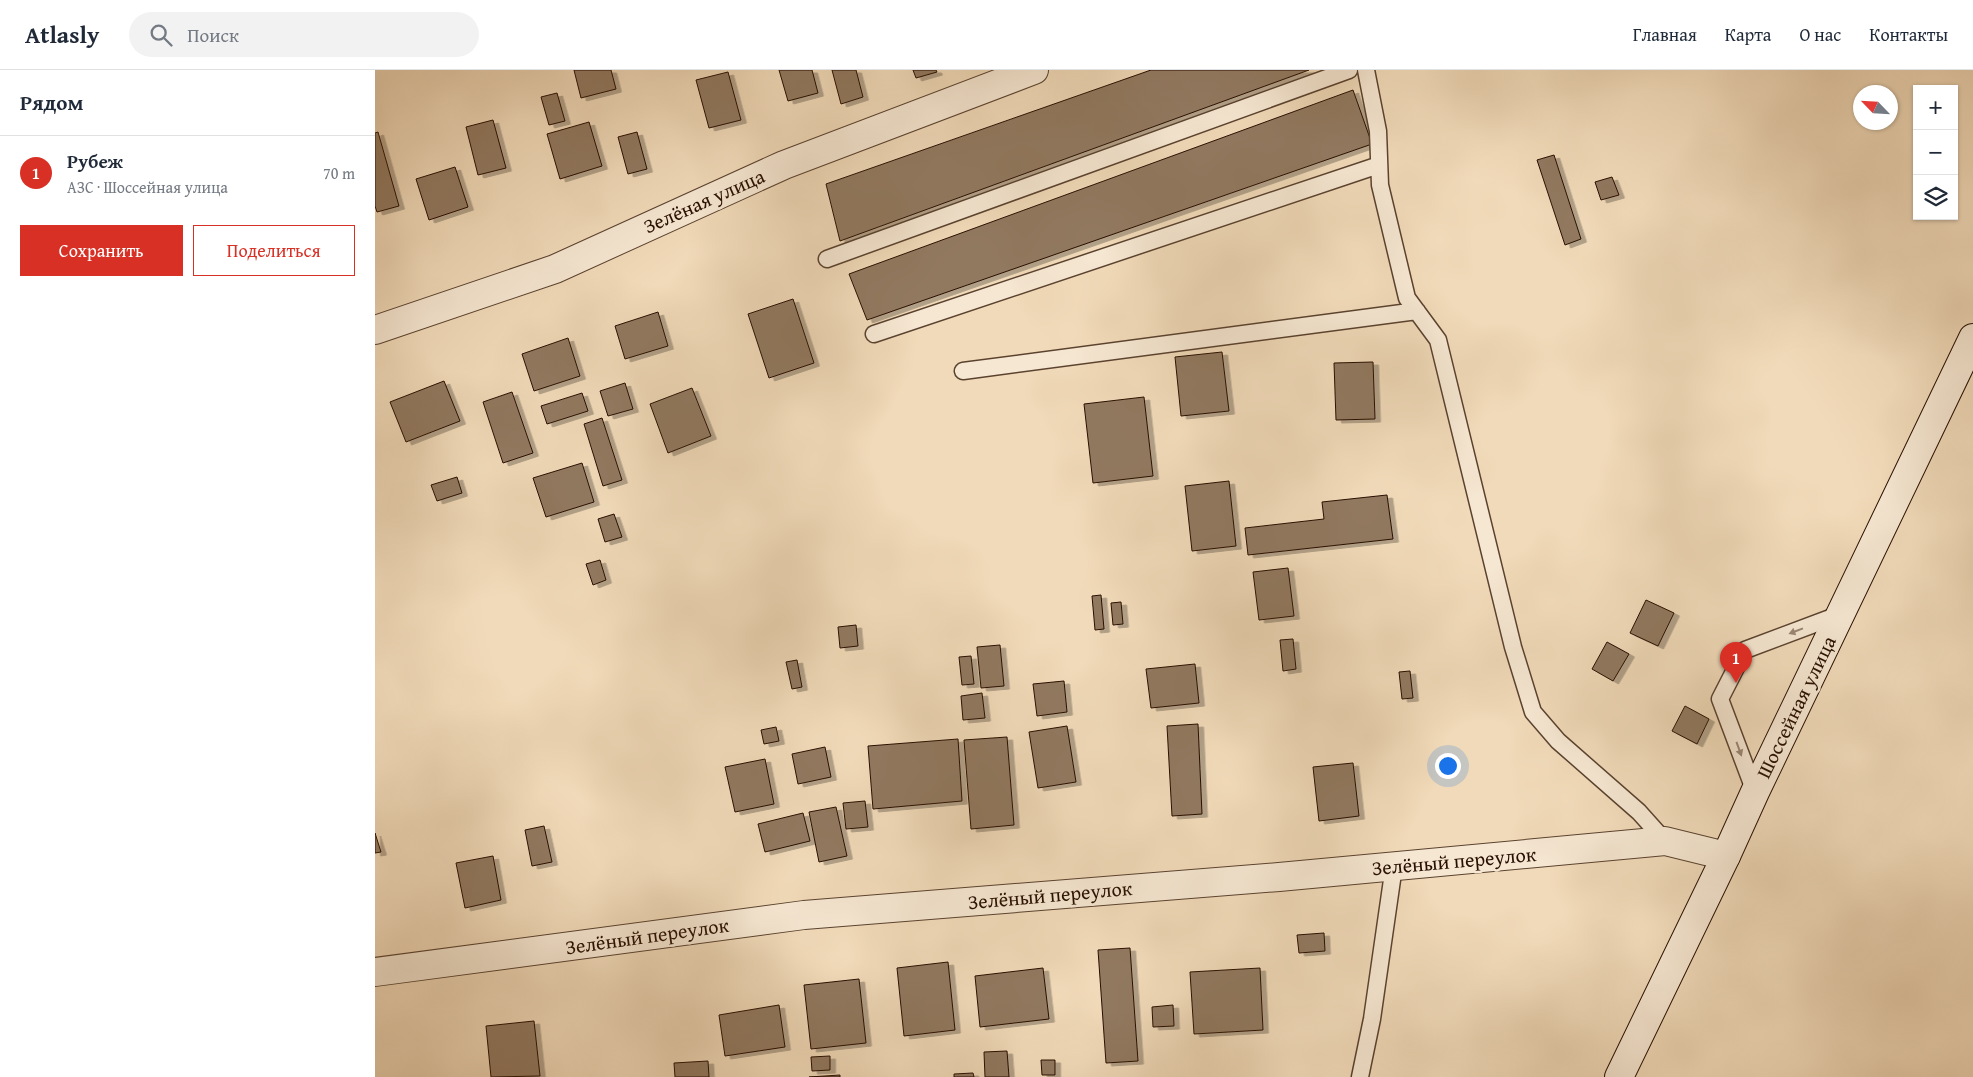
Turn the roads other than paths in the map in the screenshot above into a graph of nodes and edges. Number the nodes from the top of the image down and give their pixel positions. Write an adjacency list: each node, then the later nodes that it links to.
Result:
1 (1349, 70): 5 (lane)
2 (1365, 70): 4 (lane)
3 (1030, 71): 7 (street, Зелёная улица)
4 (1379, 165): 6 (lane); 8 (lane)
5 (827, 259)
6 (1417, 311): 10 (lane); 13 (lane)
7 (375, 330)
8 (874, 334)
9 (1973, 338): 11 (street, Шоссейная улица)
10 (963, 370)
11 (1841, 614): 12 (street, Шоссейная улица); 12 (lane, one-way to 12)
12 (1755, 792): 14 (street, Шоссейная улица)
13 (1665, 841): 14 (street, Зелёный переулок); 15 (street, Зелёный переулок)
14 (1726, 856): 18 (street, Шоссейная улица)
15 (1394, 866): 16 (street, Зелёный переулок); 17 (lane)
16 (375, 972)
17 (1360, 1077)
18 (1619, 1077)

